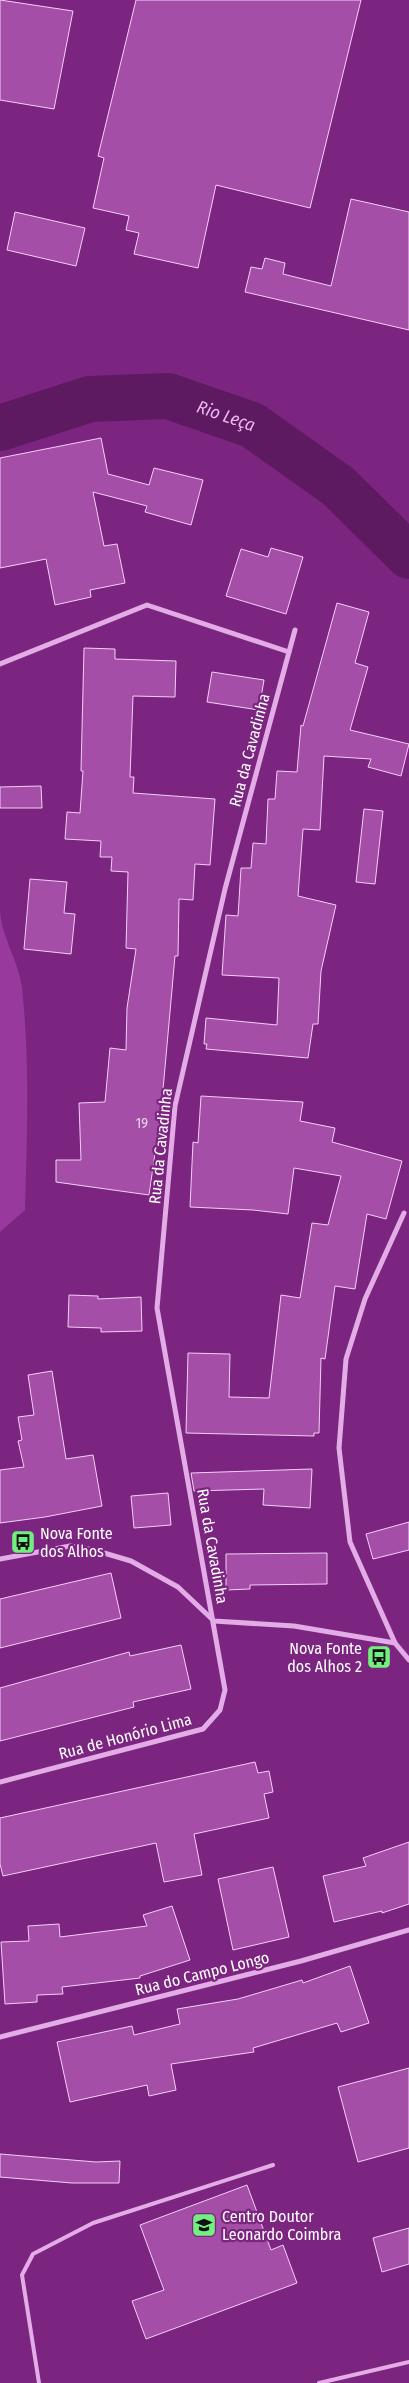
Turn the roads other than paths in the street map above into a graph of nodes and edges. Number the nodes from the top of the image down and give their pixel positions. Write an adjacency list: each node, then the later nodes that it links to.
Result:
1 (295, 630): 2 (street, Rua da Cavadinha)
2 (289, 652): 3 (street); 6 (street, Rua da Cavadinha)
3 (0, 664)
4 (404, 1213): 7 (street)
5 (0, 1560): 6 (street)
6 (214, 1622): 7 (street); 9 (street, Rua de Honório Lima)
7 (395, 1643): 8 (street)
8 (409, 1660)
9 (0, 1782)
10 (409, 1930): 11 (street, Rua do Campo Longo)
11 (0, 2037)
12 (274, 2165): 14 (lane)
13 (409, 2362): 15 (lane)
14 (39, 2383)
15 (319, 2383)

